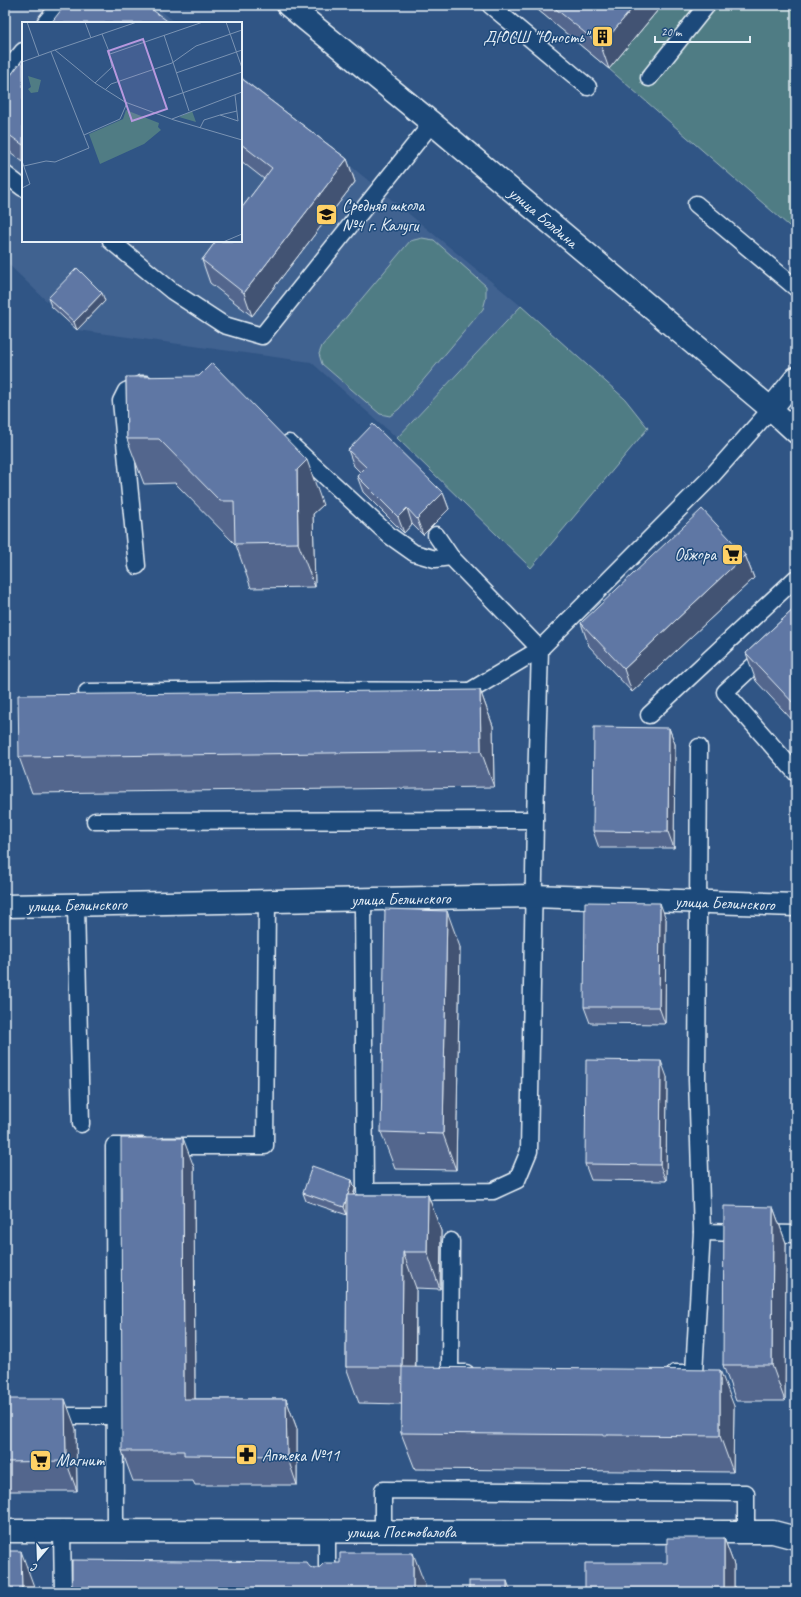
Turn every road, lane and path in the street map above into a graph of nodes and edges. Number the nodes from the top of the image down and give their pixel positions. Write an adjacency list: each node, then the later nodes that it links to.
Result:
1 (60, 5): 5 (lane)
2 (288, 5): 10 (street, улица Болдина)
3 (490, 5): 9 (lane)
4 (707, 5): 8 (lane)
5 (46, 22)
6 (22, 52): 7 (lane)
7 (5, 73)
8 (649, 78)
9 (588, 87)
10 (432, 123): 14 (lane); 18 (street, улица Болдина)
11 (5, 174): 12 (lane)
12 (22, 187)
13 (696, 204): 15 (lane)
14 (112, 242)
15 (796, 288)
16 (796, 378): 18 (street)
17 (162, 385): 23 (lane)
18 (771, 409): 19 (street, улица Болдина); 26 (lane)
19 (796, 432)
20 (279, 435): 22 (lane)
21 (436, 535): 22 (lane)
22 (451, 557): 26 (lane)
23 (137, 566)
24 (796, 578): 28 (lane)
25 (796, 626): 30 (lane)
26 (540, 649): 27 (lane); 31 (lane)
27 (87, 692)
28 (649, 715)
29 (699, 748): 36 (lane)
30 (796, 773)
31 (535, 820): 32 (lane); 33 (lane)
32 (95, 821)
33 (533, 896): 34 (street, улица Белинского); 34 (lane); 36 (street, улица Белинского)
34 (363, 900): 35 (street, улица Белинского)
35 (266, 901): 37 (street, улица Белинского); 47 (lane)
36 (698, 902): 38 (street, улица Белинского); 41 (lane)
37 (76, 905): 39 (street, улица Белинского); 40 (lane)
38 (796, 905)
39 (5, 906)
40 (81, 1124)
41 (702, 1232): 42 (lane); 45 (lane)
42 (796, 1234)
43 (451, 1241): 44 (lane)
44 (482, 1373)
45 (662, 1373)
46 (35, 1416): 47 (lane)
47 (115, 1416): 50 (lane)
48 (5, 1531): 49 (street, улица Постовалова)
49 (62, 1532): 50 (street, улица Постовалова); 55 (lane)
50 (115, 1532): 51 (street, улица Постовалова)
51 (327, 1532): 53 (street, улица Постовалова); 56 (lane)
52 (746, 1532): 53 (street, улица Постовалова); 53 (lane); 54 (street, улица Постовалова)
53 (383, 1533)
54 (796, 1538)
55 (62, 1592)
56 (327, 1592)

